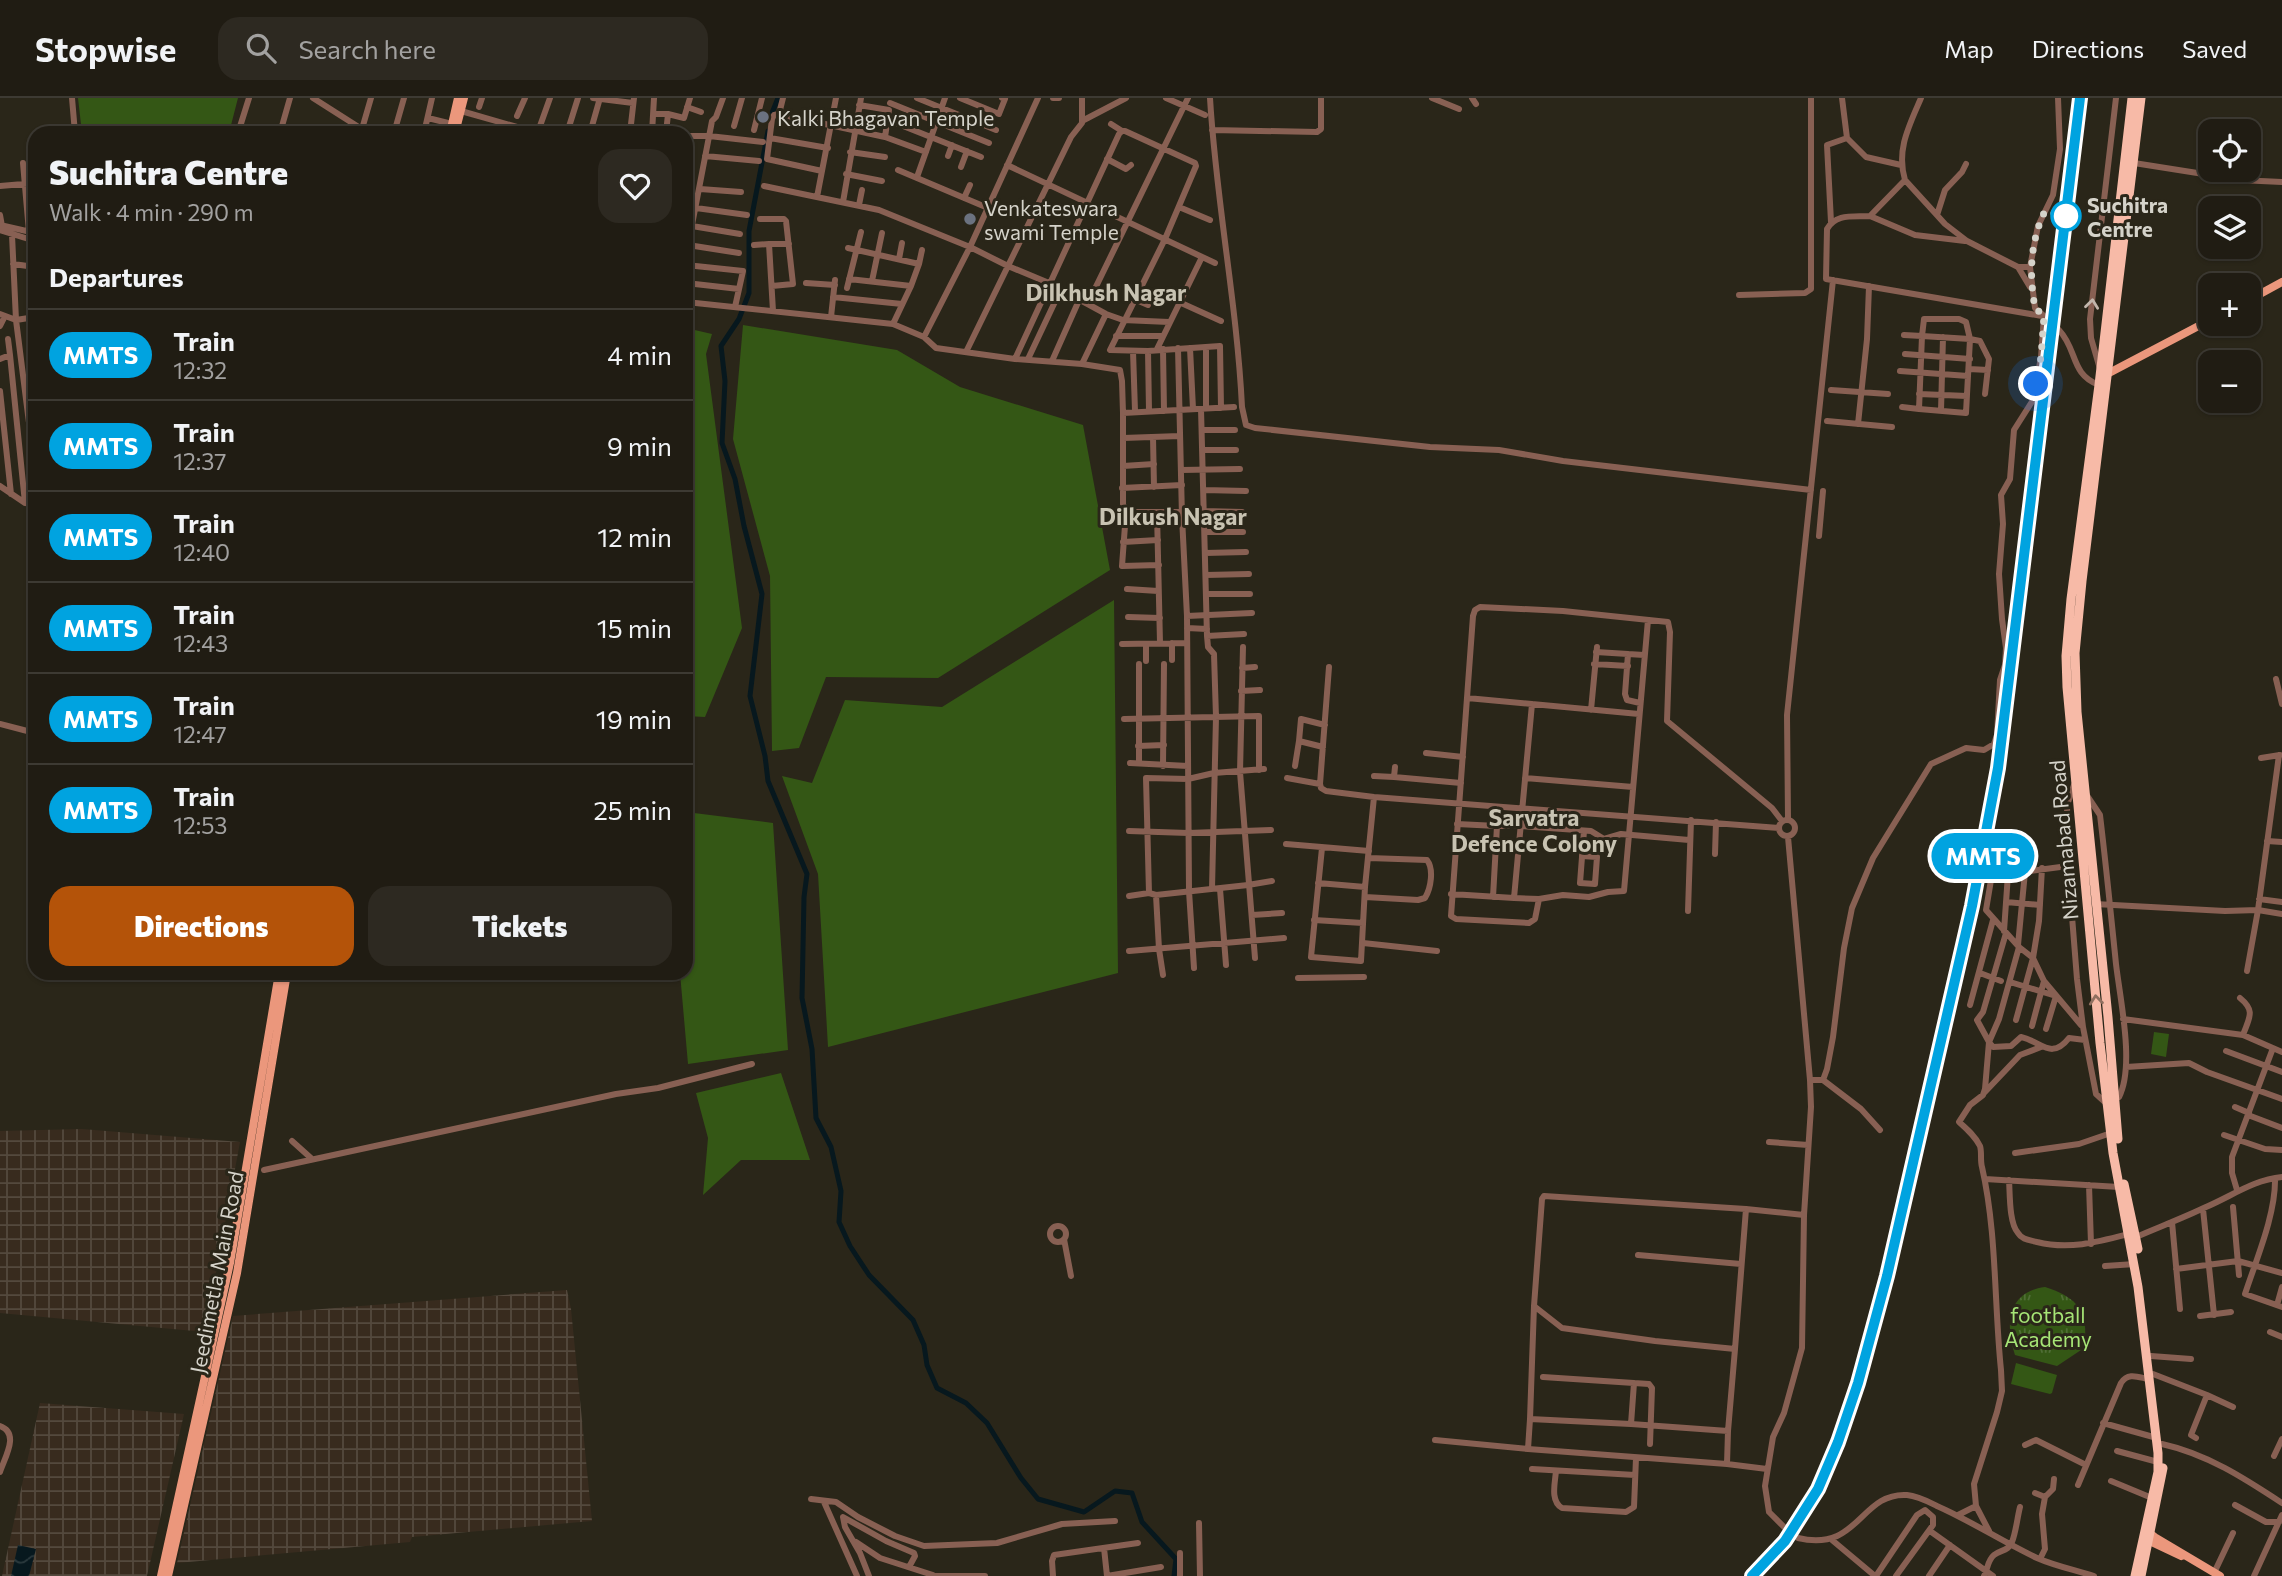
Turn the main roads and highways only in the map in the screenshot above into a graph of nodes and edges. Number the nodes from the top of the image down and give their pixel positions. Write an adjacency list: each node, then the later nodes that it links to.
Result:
1 (458, 98): 6 (main road)
2 (464, 98): 7 (main road)
3 (2132, 98): 5 (highway, Nizamabad Road)
4 (2141, 98): 5 (highway, Nizamabad Road)
5 (2135, 114): 11 (highway, Nizamabad Road); 11 (highway, Nizamabad Road)
6 (451, 126)
7 (457, 126)
8 (2282, 282): 9 (main road)
9 (2261, 293)
10 (2198, 326): 11 (main road)
11 (2105, 372): 12 (highway, Nizamabad Road); 12 (highway, Nizamabad Road)
12 (2094, 452): 13 (highway, Nizamabad Road)
13 (2074, 721): 16 (highway, Nizamabad Road); 16 (highway, Nizamabad Road, one-way to 13)
14 (278, 980): 19 (main road, Jeedimetla Main Road)
15 (286, 980): 19 (main road, Jeedimetla Main Road)
16 (2111, 1101): 17 (highway, Nizamabad Road); 17 (highway, Nizamabad Road)
17 (2132, 1236): 18 (highway, Nizamabad Road); 18 (highway, Nizamabad Road)
18 (2150, 1376): 20 (highway, Nizamabad Road)
19 (201, 1416): 23 (main road, Jeedimetla Main Road); 24 (main road, Jeedimetla Main Road)
20 (2160, 1441): 21 (highway, Nizamabad Road); 21 (highway, Nizamabad Road)
21 (2147, 1535): 22 (main road); 25 (highway, Nizamabad Road); 26 (highway, Nizamabad Road)
22 (2217, 1574)
23 (161, 1576)
24 (168, 1576)
25 (2135, 1576)
26 (2141, 1576)

